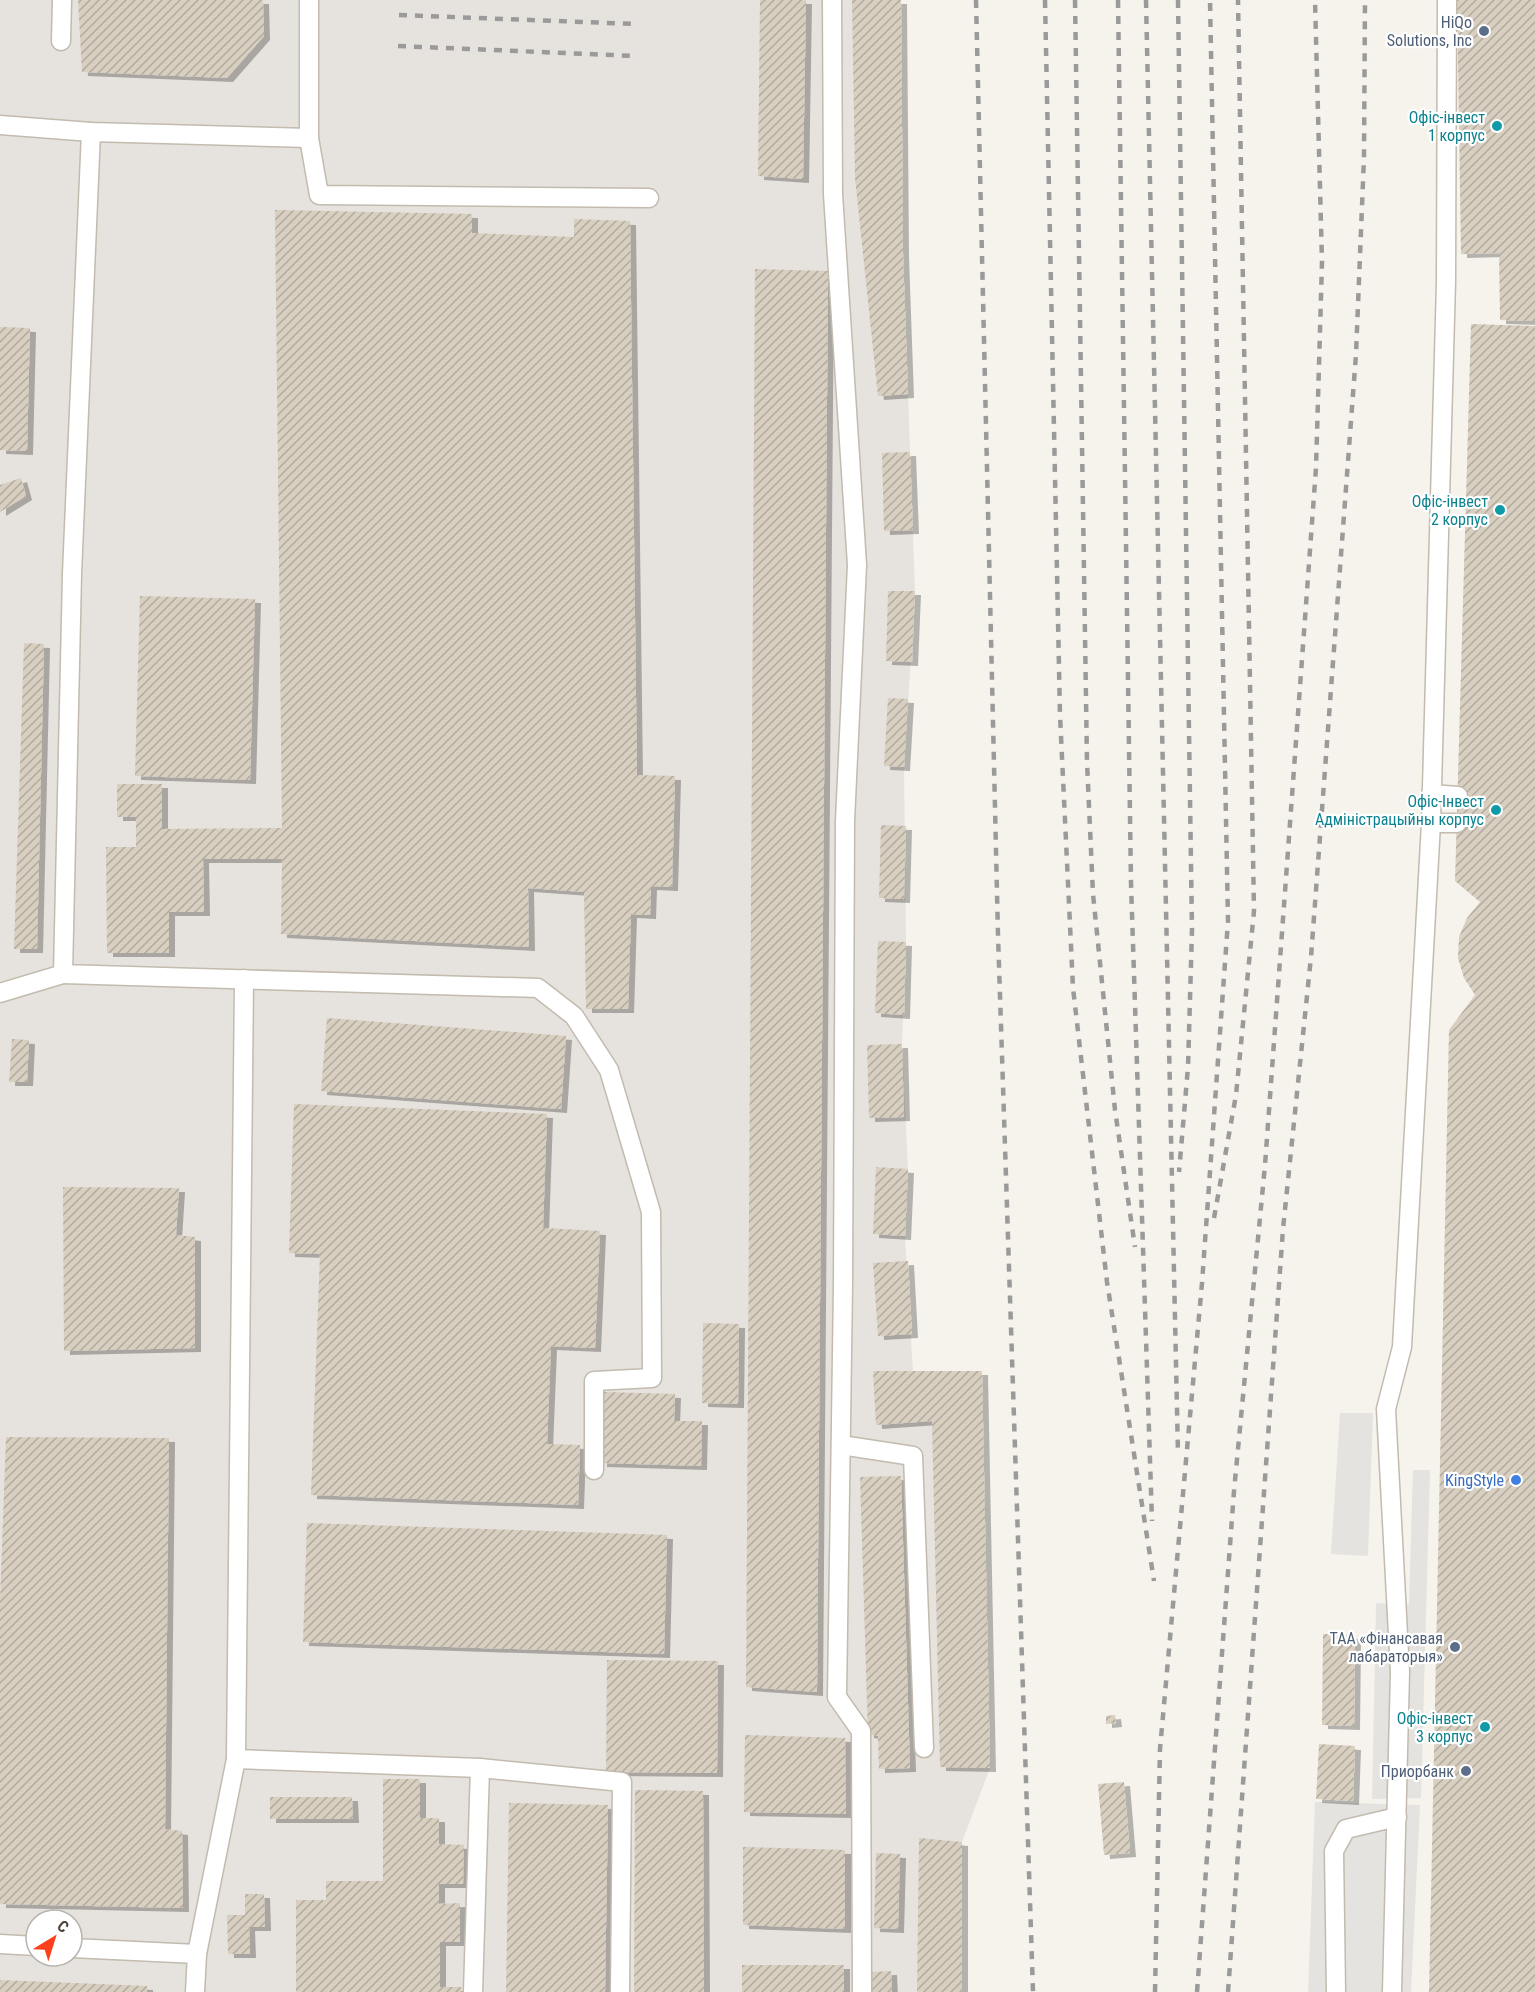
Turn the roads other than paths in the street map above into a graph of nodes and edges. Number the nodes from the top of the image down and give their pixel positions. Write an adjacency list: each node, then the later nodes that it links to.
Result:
1 (62, 0): 5 (lane)
2 (309, 0): 8 (lane)
3 (832, 0): 17 (lane)
4 (1447, 0): 10 (lane)
5 (61, 41)
6 (0, 125): 7 (lane)
7 (91, 132): 8 (lane); 14 (lane)
8 (309, 138): 9 (lane)
9 (649, 198)
10 (1431, 794): 11 (lane); 12 (lane)
11 (1458, 796)
12 (1431, 823): 13 (lane); 22 (lane)
13 (1457, 823)
14 (63, 974): 15 (lane); 16 (lane)
15 (244, 979): 18 (lane); 20 (lane)
16 (0, 993)
17 (842, 1445): 19 (lane); 30 (lane)
18 (594, 1470)
19 (924, 1748)
20 (236, 1759): 21 (lane); 26 (lane)
21 (480, 1768): 28 (lane); 29 (lane)
22 (1397, 1817): 31 (lane); 32 (lane)
23 (0, 1944): 24 (lane)
24 (24, 1945)
25 (84, 1949): 26 (lane)
26 (197, 1954): 27 (lane)
27 (195, 1992)
28 (473, 1992)
29 (620, 1992)
30 (862, 1992)
31 (1336, 1992)
32 (1392, 1992)

